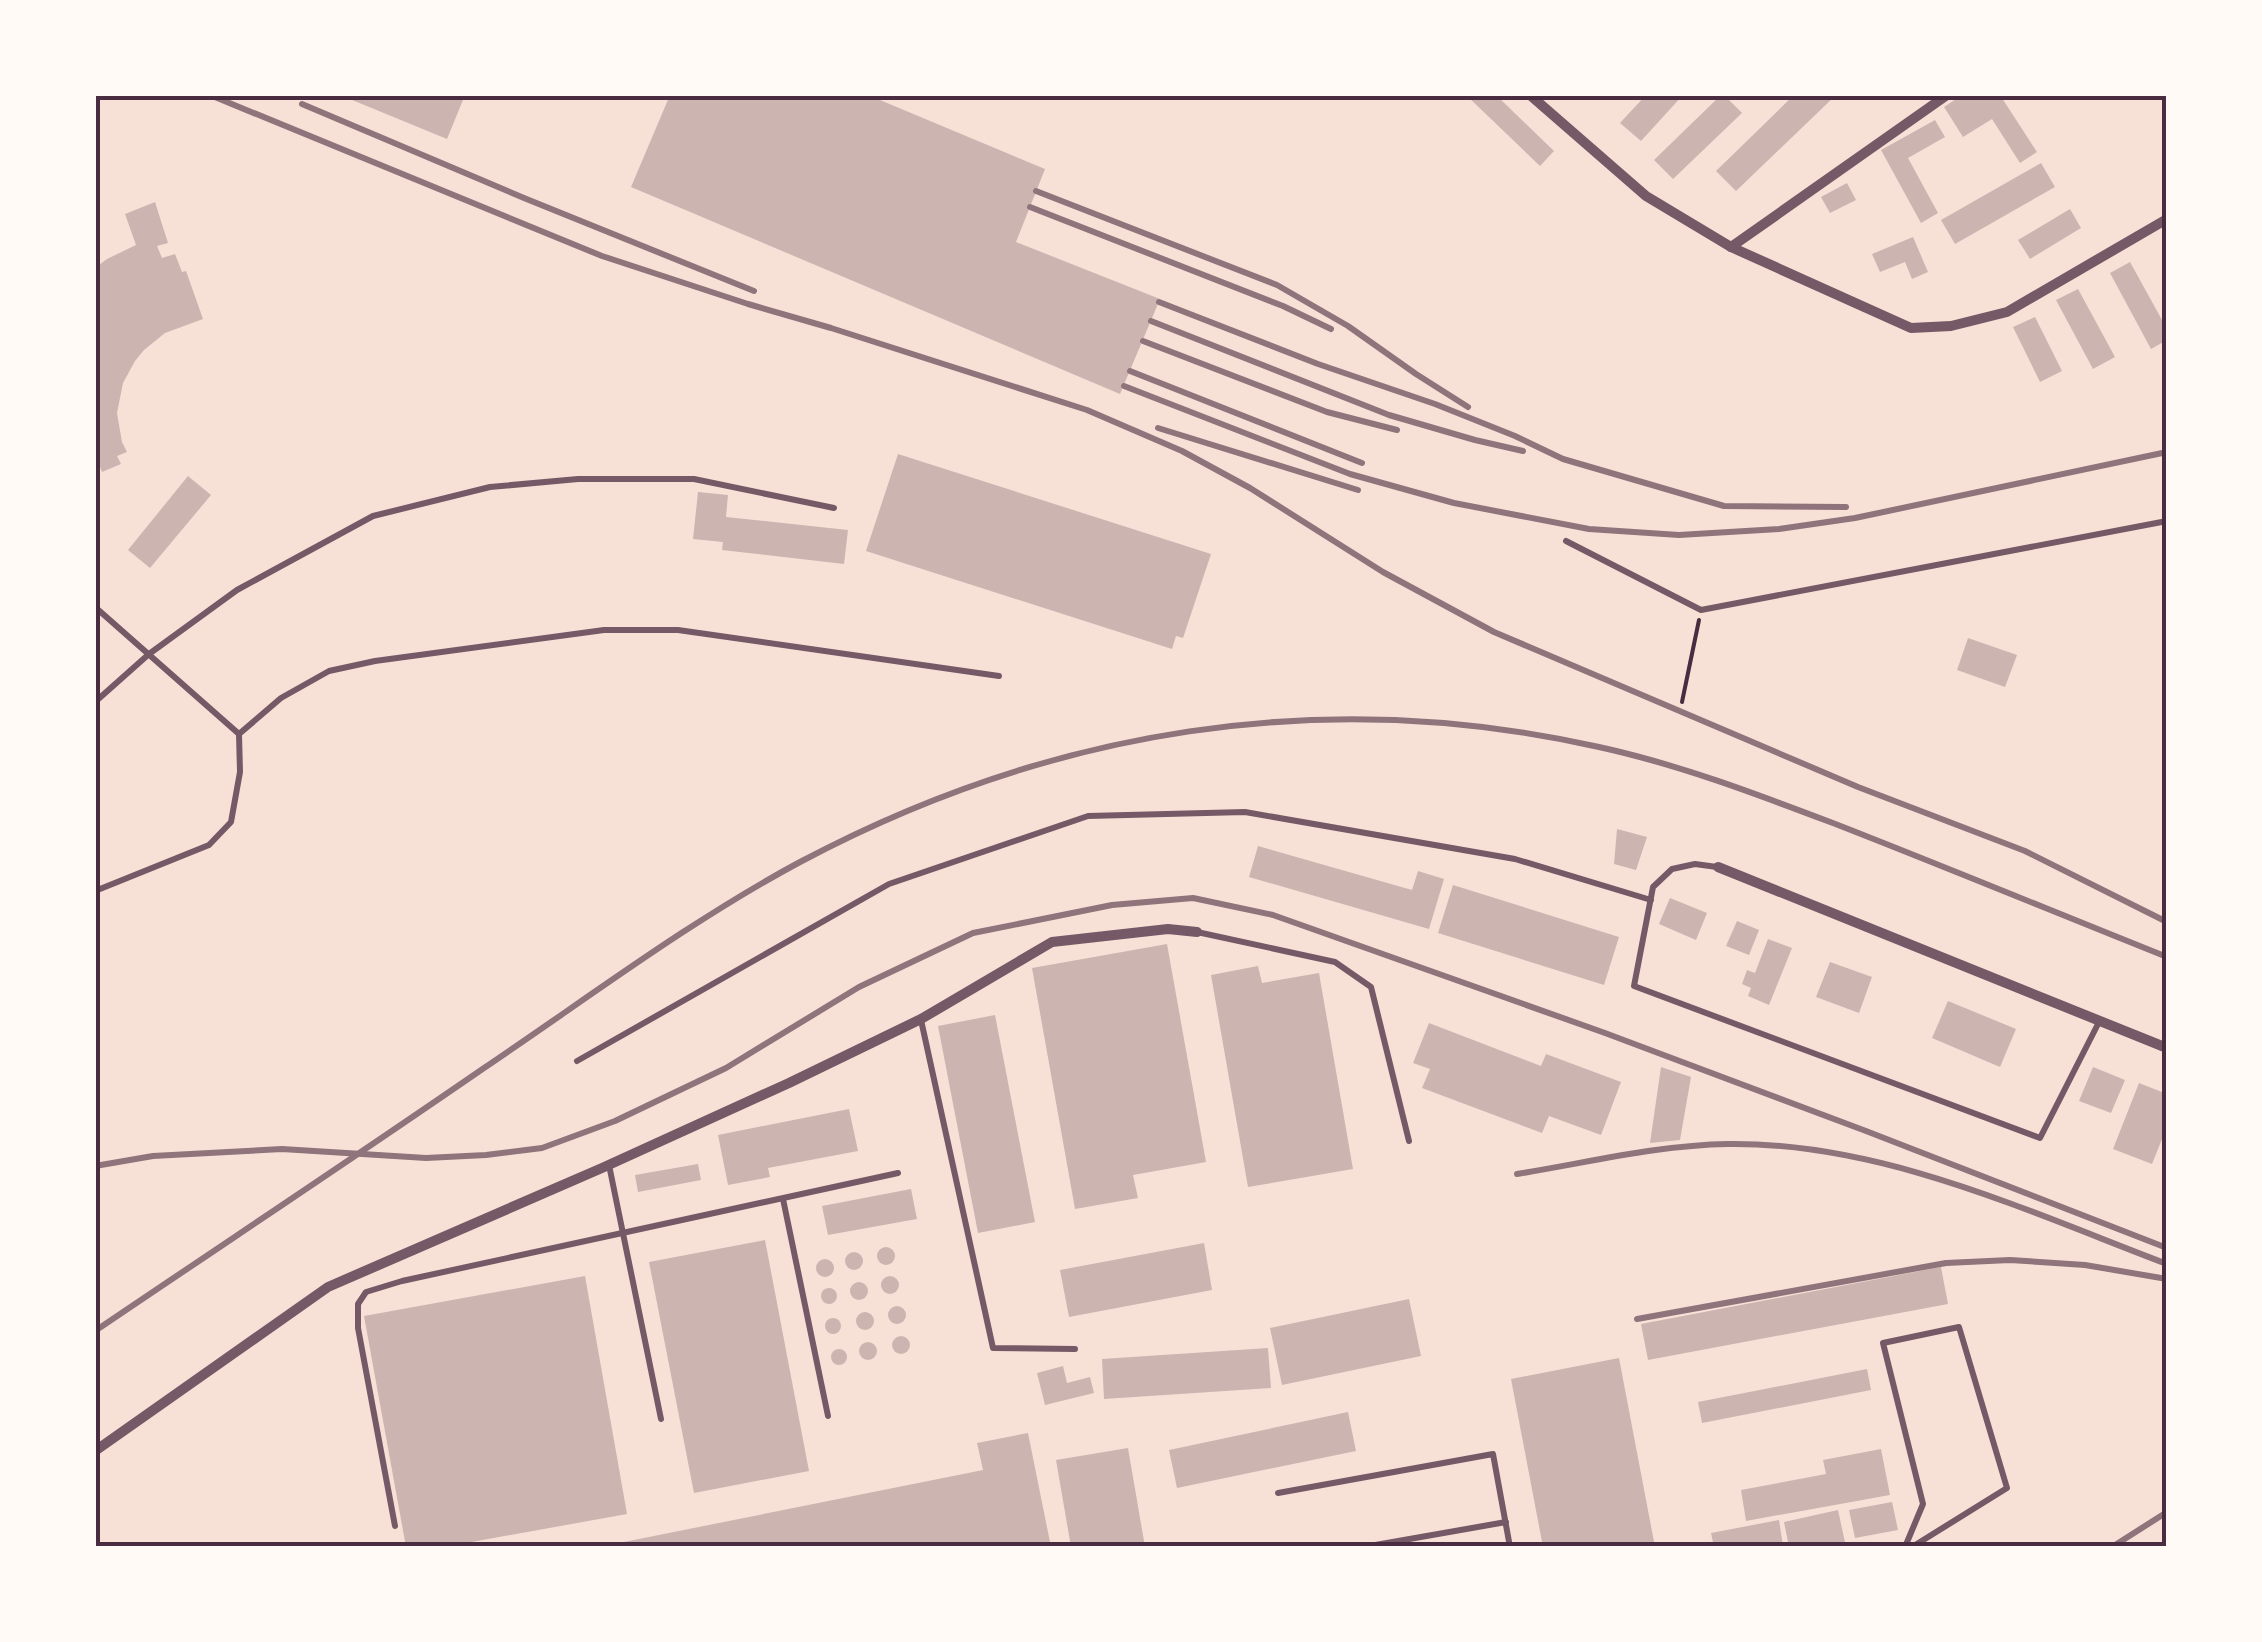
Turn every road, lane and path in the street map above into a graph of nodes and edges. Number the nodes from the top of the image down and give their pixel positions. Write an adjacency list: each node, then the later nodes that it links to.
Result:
1 (1530, 95): 4 (street)
2 (1947, 95): 4 (street)
3 (2167, 218): 4 (street)
4 (1731, 247)
5 (834, 508): 10 (lane)
6 (2167, 522): 9 (lane)
7 (1566, 541): 9 (lane)
8 (95, 607): 10 (lane)
9 (1701, 610): 13 (path)
10 (150, 654): 12 (lane); 14 (lane)
11 (999, 676): 14 (lane)
12 (95, 702)
13 (1682, 702)
14 (239, 734): 16 (lane)
15 (1718, 867): 17 (lane); 20 (street)
16 (95, 890)
17 (1651, 900): 20 (lane); 22 (lane)
18 (1197, 932): 19 (street); 23 (lane)
19 (920, 1018): 24 (street); 28 (lane)
20 (2100, 1020): 21 (street)
21 (2167, 1048)
22 (576, 1061)
23 (1409, 1142)
24 (609, 1164): 27 (lane); 31 (street)
25 (898, 1173): 26 (lane)
26 (783, 1199): 27 (lane); 29 (lane)
27 (623, 1233): 30 (lane); 34 (lane)
28 (1075, 1350)
29 (828, 1416)
30 (661, 1419)
31 (95, 1451)
32 (1278, 1493): 33 (lane)
33 (1506, 1522): 35 (lane); 36 (lane)
34 (395, 1526)
35 (1364, 1547)
36 (1510, 1547)
37 (1909, 1547): 37 (lane)

